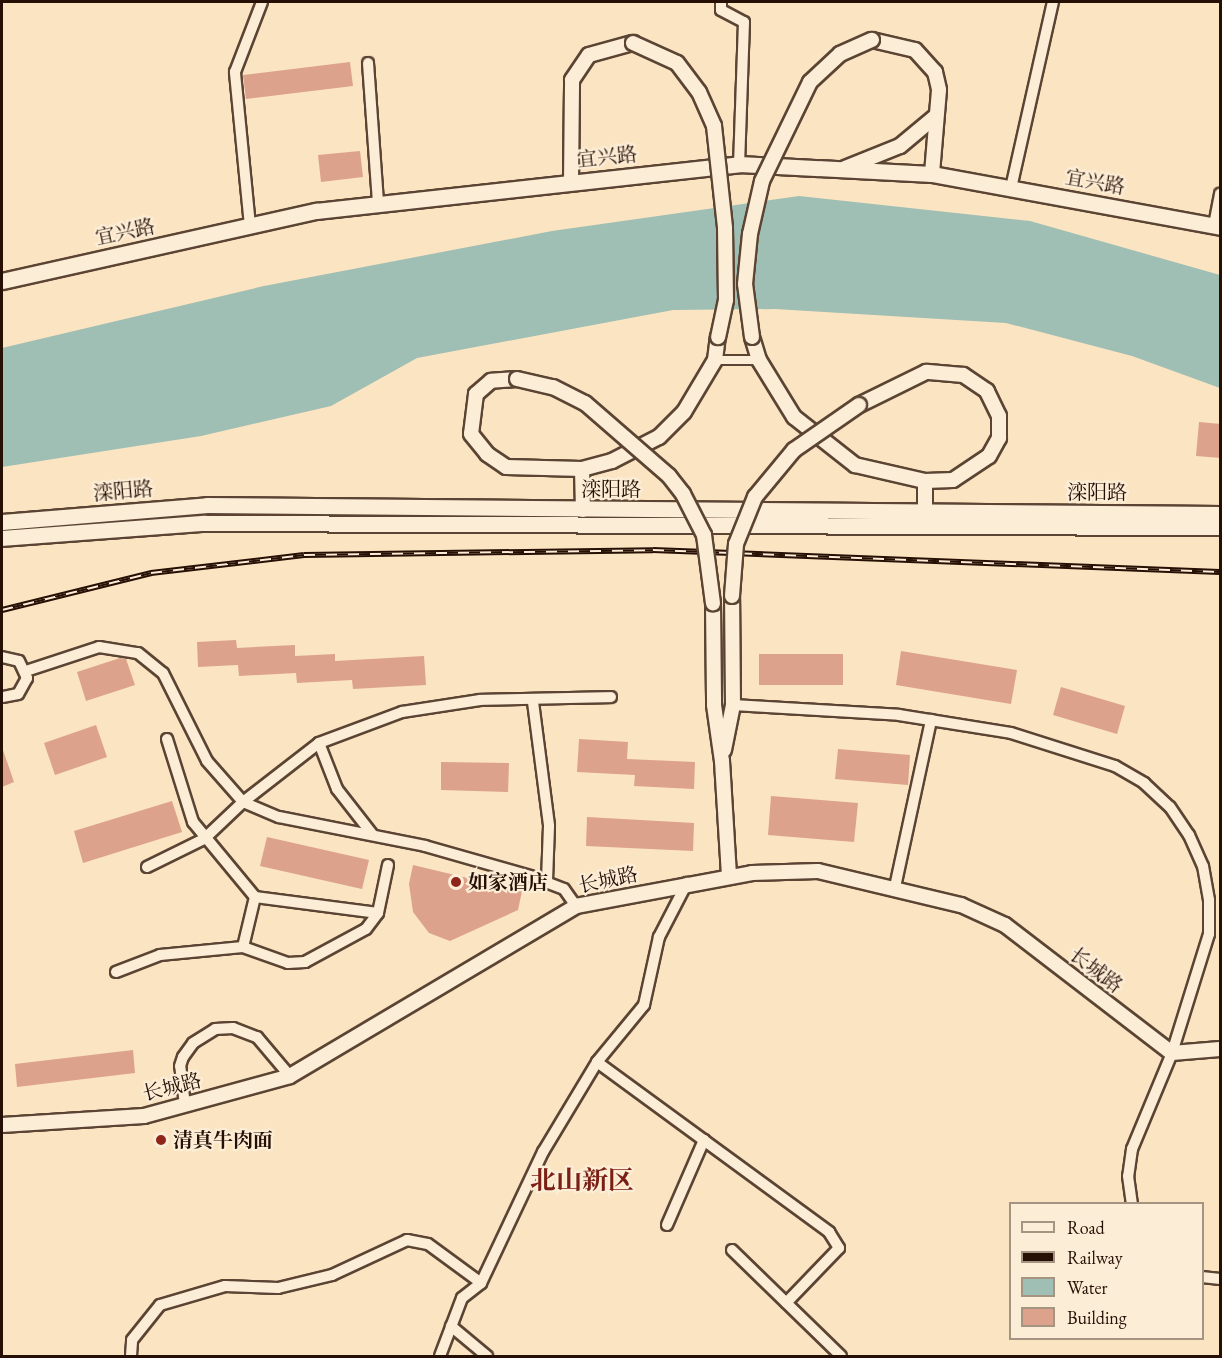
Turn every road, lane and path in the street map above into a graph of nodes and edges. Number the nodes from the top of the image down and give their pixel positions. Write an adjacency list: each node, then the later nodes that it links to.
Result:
1 (262, 2): 13 (street)
2 (721, 2): 6 (street)
3 (1053, 2): 10 (street)
4 (368, 63): 12 (street)
5 (936, 116): 7 (street); 8 (street); 17 (street, bridge)
6 (739, 164): 7 (main road, 宜兴路); 9 (main road, 宜兴路)
7 (845, 168): 8 (main road, 宜兴路)
8 (932, 174): 10 (main road, 宜兴路)
9 (571, 182): 12 (main road, 宜兴路); 16 (street, bridge)
10 (1011, 188): 14 (main road, 宜兴路)
11 (1221, 194): 14 (street)
12 (378, 204): 13 (main road, 宜兴路)
13 (250, 226): 15 (main road, 宜兴路)
14 (1217, 226)
15 (2, 281)
16 (715, 360): 17 (street); 18 (street)
17 (759, 360): 19 (street)
18 (582, 469): 20 (street); 35 (street, bridge)
19 (925, 481): 21 (street); 31 (street, bridge)
20 (583, 510): 21 (main road, 滦阳路); 23 (main road, 滦阳路)
21 (925, 512): 22 (main road, 滦阳路)
22 (1221, 514)
23 (3, 522)
24 (1221, 527): 25 (main road, 滦阳路)
25 (2, 538)
26 (2, 657): 27 (street)
27 (26, 671): 28 (street); 36 (street)
28 (2, 697)
29 (611, 697): 30 (street)
30 (533, 702): 34 (street); 42 (street)
31 (733, 705): 32 (street); 35 (street)
32 (931, 720): 44 (street); 51 (street)
33 (166, 739): 38 (street)
34 (319, 743): 36 (street); 37 (street)
35 (722, 761): 41 (street)
36 (243, 802): 37 (street); 38 (street)
37 (373, 836): 42 (street)
38 (204, 839): 40 (street); 45 (street)
39 (388, 866): 47 (street)
40 (147, 867)
41 (729, 874): 43 (street, 长城路); 44 (street, 长城路)
42 (547, 881): 46 (street)
43 (687, 883): 46 (street, 长城路); 52 (street)
44 (895, 887): 51 (street, 长城路)
45 (255, 897): 47 (street); 48 (street)
46 (576, 906): 53 (street, 长城路)
47 (378, 913): 48 (street)
48 (243, 947): 49 (street)
49 (116, 972)
50 (1221, 1049): 51 (street)
51 (1172, 1053): 57 (street)
52 (597, 1062): 56 (street); 62 (street)
53 (290, 1076): 54 (street, 长城路); 54 (street)
54 (185, 1105): 55 (street, 长城路)
55 (2, 1125)
56 (704, 1140): 58 (street); 63 (street)
57 (1132, 1202)
58 (667, 1225)
59 (732, 1250): 63 (street)
60 (1204, 1277): 61 (street)
61 (1221, 1279)
62 (482, 1283): 64 (street); 65 (street)
63 (786, 1303): 68 (street)
64 (451, 1326): 66 (street); 67 (street)
65 (131, 1356)
66 (441, 1356)
67 (487, 1356)
68 (841, 1356)

